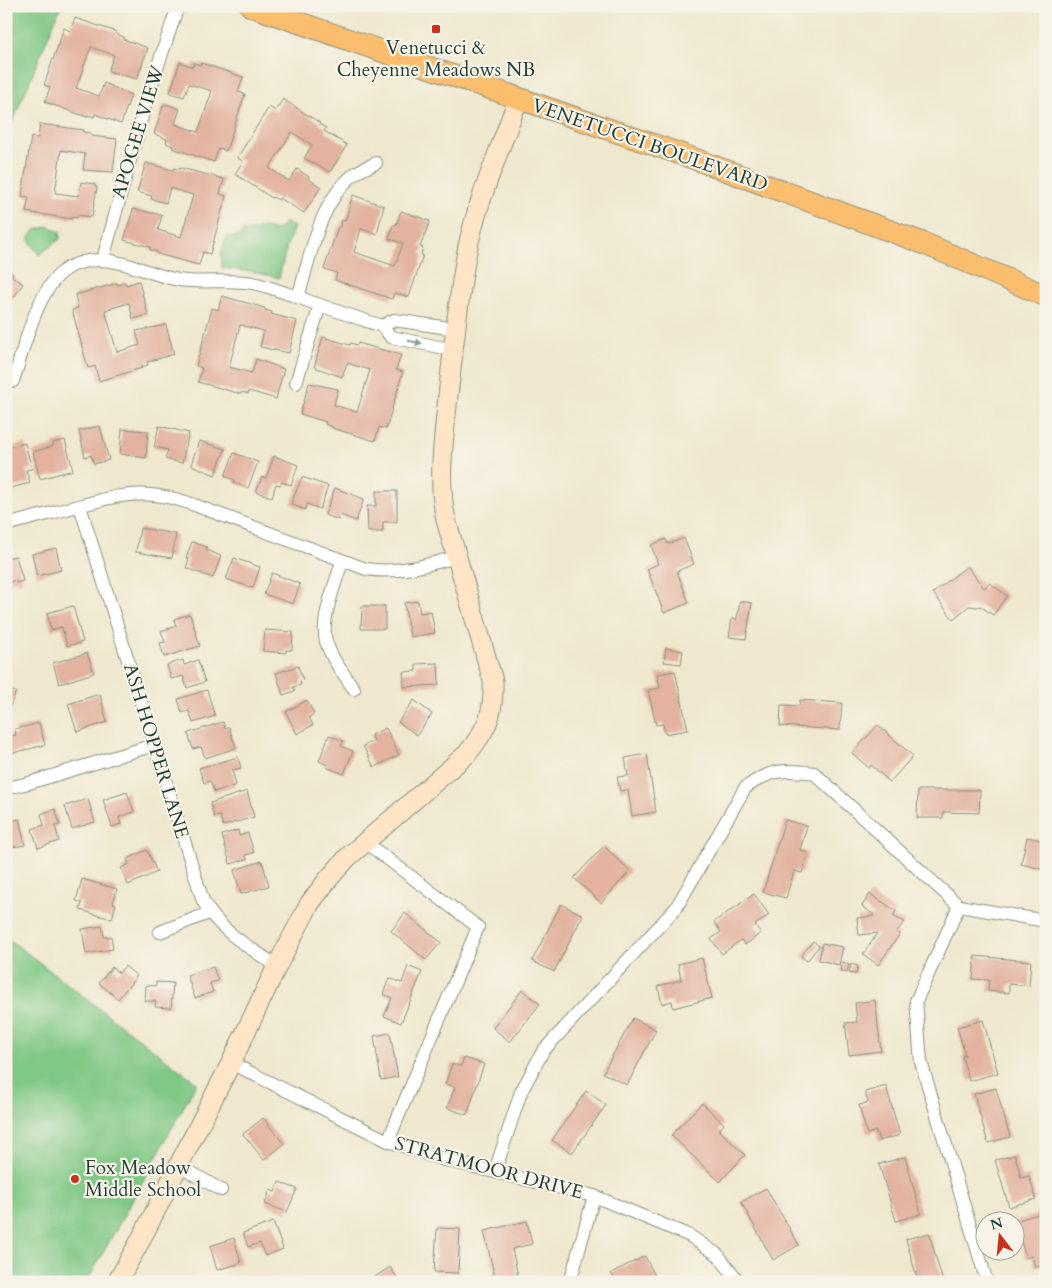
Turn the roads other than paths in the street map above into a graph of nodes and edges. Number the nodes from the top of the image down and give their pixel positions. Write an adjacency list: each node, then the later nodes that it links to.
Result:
1 (178, 6): 5 (street, APOGEE VIEW)
2 (251, 6): 3 (main road, VENETUCCI BOULEVARD)
3 (518, 99): 6 (main road, VENETUCCI BOULEVARD); 10 (main road)
4 (376, 163): 7 (street)
5 (103, 259): 7 (street); 12 (street)
6 (1046, 296)
7 (298, 298): 8 (street)
8 (320, 305): 9 (street); 13 (street)
9 (382, 326): 10 (street); 11 (street, one-way to 11)
10 (456, 329): 11 (main road)
11 (454, 350): 16 (main road)
12 (13, 381)
13 (296, 383)
14 (80, 506): 15 (street); 17 (street); 19 (street, ASH HOPPER LANE)
15 (6, 525)
16 (456, 557): 17 (street); 21 (main road)
17 (342, 561): 18 (street)
18 (354, 689)
19 (154, 745): 20 (street); 23 (street, ASH HOPPER LANE)
20 (6, 787)
21 (365, 842): 26 (main road); 28 (street)
22 (959, 906): 24 (street); 30 (street); 36 (street)
23 (209, 913): 25 (street); 26 (street, ASH HOPPER LANE)
24 (1046, 921)
25 (160, 932)
26 (277, 966): 27 (main road)
27 (231, 1063): 28 (street, STRATMOOR DRIVE); 29 (main road)
28 (388, 1141): 30 (street, STRATMOOR DRIVE)
29 (178, 1165): 31 (street); 33 (main road)
30 (495, 1171): 32 (street, STRATMOOR DRIVE)
31 (221, 1190)
32 (594, 1196): 34 (street); 35 (street, STRATMOOR DRIVE)
33 (117, 1282)
34 (570, 1282)
35 (739, 1282)
36 (987, 1282)

